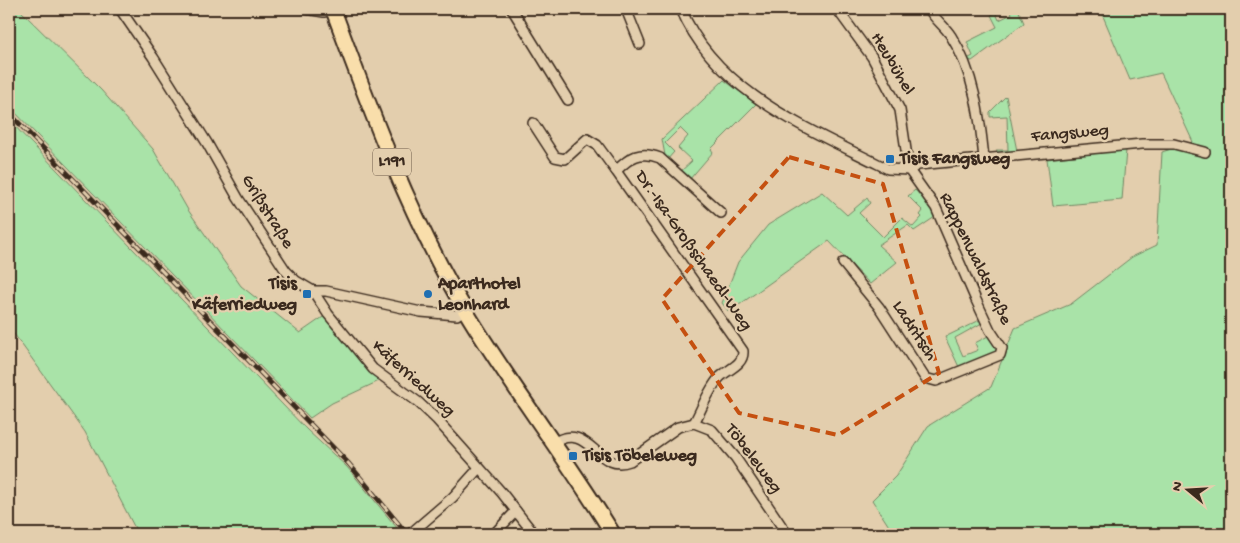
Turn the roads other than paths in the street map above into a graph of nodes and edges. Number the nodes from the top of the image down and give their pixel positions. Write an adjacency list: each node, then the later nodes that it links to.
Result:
1 (120, 9): 18 (street, Grißstraße)
2 (306, 9): 3 (street)
3 (333, 9): 19 (main road, L191)
4 (512, 9): 10 (street)
5 (626, 9): 9 (street)
6 (681, 9): 14 (street)
7 (837, 9): 14 (street, Heubühel)
8 (929, 9): 13 (street)
9 (640, 44)
10 (568, 100)
11 (533, 123): 15 (street, Dr.-Isa-Großschaedl-Weg)
12 (1205, 152): 13 (street, Fangsweg)
13 (984, 159): 14 (street, Fangsweg)
14 (909, 170): 20 (street, Rappenwaldstraße)
15 (616, 171): 16 (street, Dr.-Isa-Großschaedl-Weg); 21 (street, Dr.-Isa-Großschaedl-Weg)
16 (722, 213)
17 (843, 263): 20 (street, Ladritsch)
18 (313, 291): 19 (street, Grißstraße); 23 (street, Käferriedweg)
19 (465, 309): 22 (main road, L191)
20 (1000, 355)
21 (694, 423): 22 (street); 29 (street, Töbeleweg)
22 (553, 444): 28 (main road, L191)
23 (479, 468): 24 (street, Käferriedweg); 25 (street)
24 (516, 511): 26 (street); 27 (street, Käferriedweg)
25 (410, 534)
26 (494, 534)
27 (534, 534)
28 (613, 534)
29 (787, 534)

